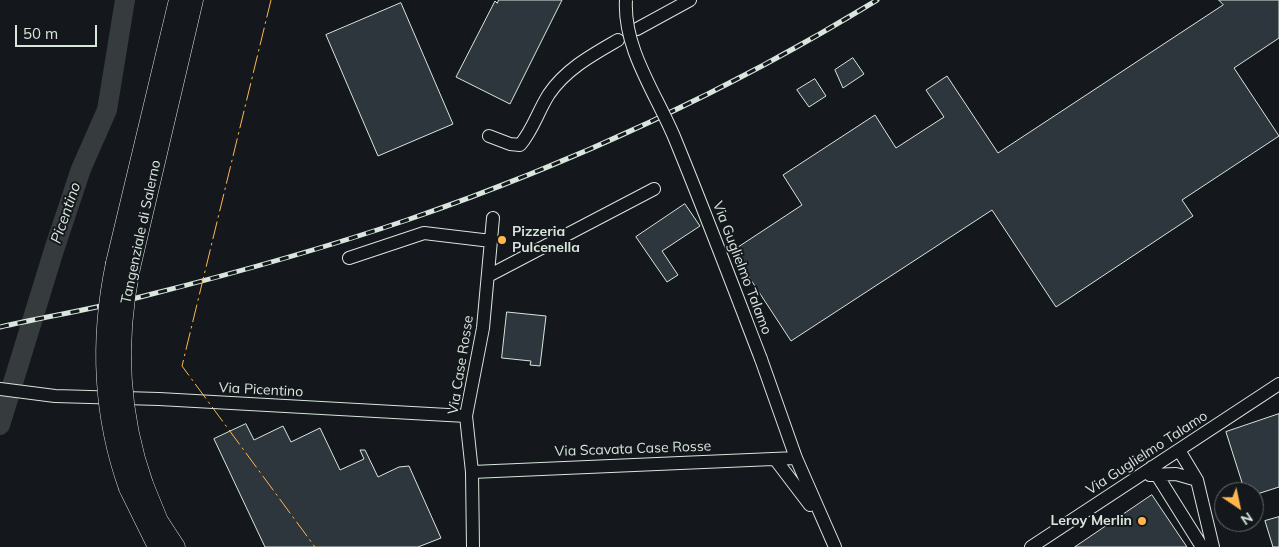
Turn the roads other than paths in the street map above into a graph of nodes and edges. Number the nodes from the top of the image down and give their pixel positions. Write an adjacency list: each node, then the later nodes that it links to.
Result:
1 (178, 0): 12 (highway, Tangenziale di Salerno)
2 (194, 0): 12 (highway, Tangenziale di Salerno)
3 (626, 0): 18 (street, Via Guglielmo Talamo, bridge)
4 (690, 0): 5 (street)
5 (637, 29)
6 (618, 40): 7 (street)
7 (489, 136)
8 (654, 188): 13 (street)
9 (493, 218): 10 (street, Via Case Rosse)
10 (491, 241): 11 (street); 13 (street, Via Case Rosse)
11 (349, 258)
12 (123, 266): 23 (highway, Tangenziale di Salerno, bridge)
13 (488, 276): 16 (street, Via Case Rosse)
14 (1279, 384): 17 (street, Via Guglielmo Talamo)
15 (0, 389): 16 (street, Via Picentino)
16 (466, 416): 21 (street, Via Case Rosse)
17 (1179, 450): 20 (street, Via Guglielmo Talamo); 22 (street)
18 (796, 458): 19 (street, Via Scavata Case Rosse); 24 (street, Via Guglielmo Talamo)
19 (775, 459): 21 (street, Via Scavata Case Rosse); 24 (street)
20 (1154, 470): 22 (street); 29 (street, Via Guglielmo Talamo); 30 (street)
21 (472, 472): 27 (street, Via Case Rosse)
22 (1198, 480): 31 (street)
23 (136, 486): 25 (highway, Tangenziale di Salerno); 26 (highway, Tangenziale di Salerno)
24 (823, 522): 28 (street, Via Guglielmo Talamo)
25 (156, 547)
26 (176, 547)
27 (474, 547)
28 (835, 547)
29 (1031, 547)
30 (1202, 547)
31 (1213, 547)

